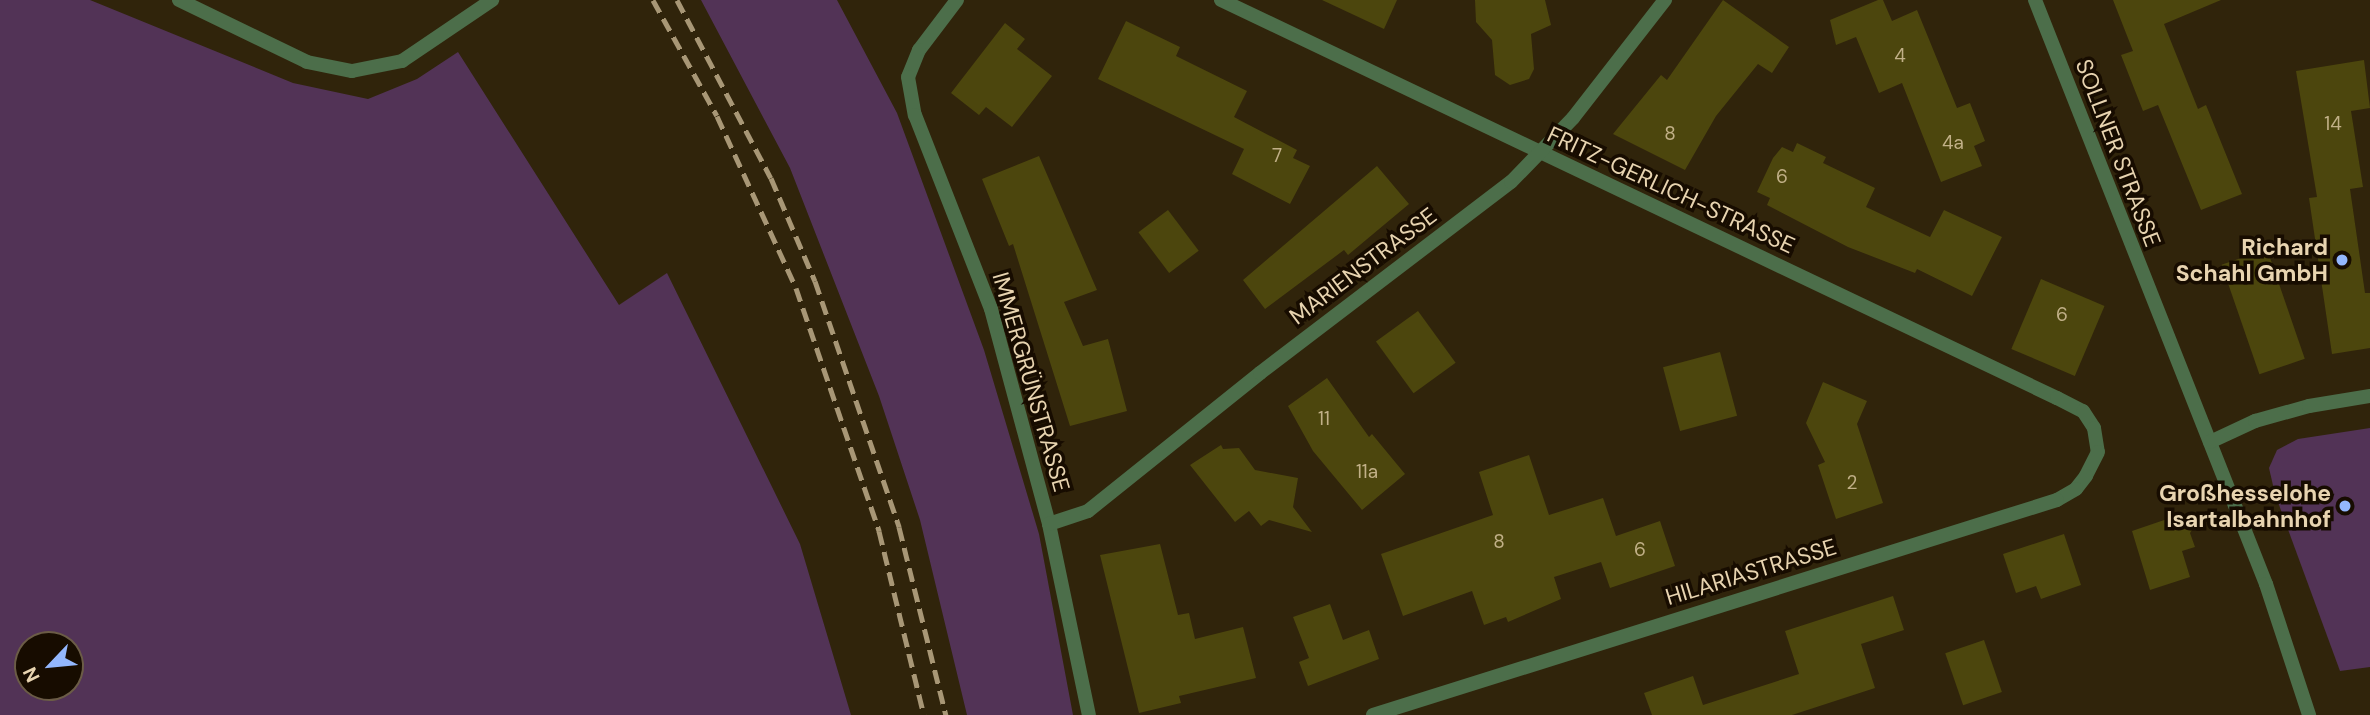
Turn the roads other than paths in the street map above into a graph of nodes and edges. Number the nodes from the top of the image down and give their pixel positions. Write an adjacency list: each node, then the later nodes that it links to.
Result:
1 (179, 0): 2 (street)
2 (492, 0)
3 (957, 0): 11 (street, IMMERGRÜNSTRASSE)
4 (1221, 0): 7 (street, FRITZ-GERLICH-STRASSE)
5 (1665, 0): 7 (street, MARIENSTRASSE)
6 (2035, 0): 10 (street, SOLLNER STRASSE)
7 (1540, 153): 9 (street, FRITZ-GERLICH-STRASSE); 11 (street, MARIENSTRASSE)
8 (2370, 396): 10 (street)
9 (2094, 428): 13 (street, HILARIASTRASSE)
10 (2210, 442): 14 (street, SOLLNER STRASSE)
11 (1049, 524): 12 (street, IMMERGRÜNSTRASSE)
12 (1089, 715)
13 (1373, 715)
14 (2309, 715)

